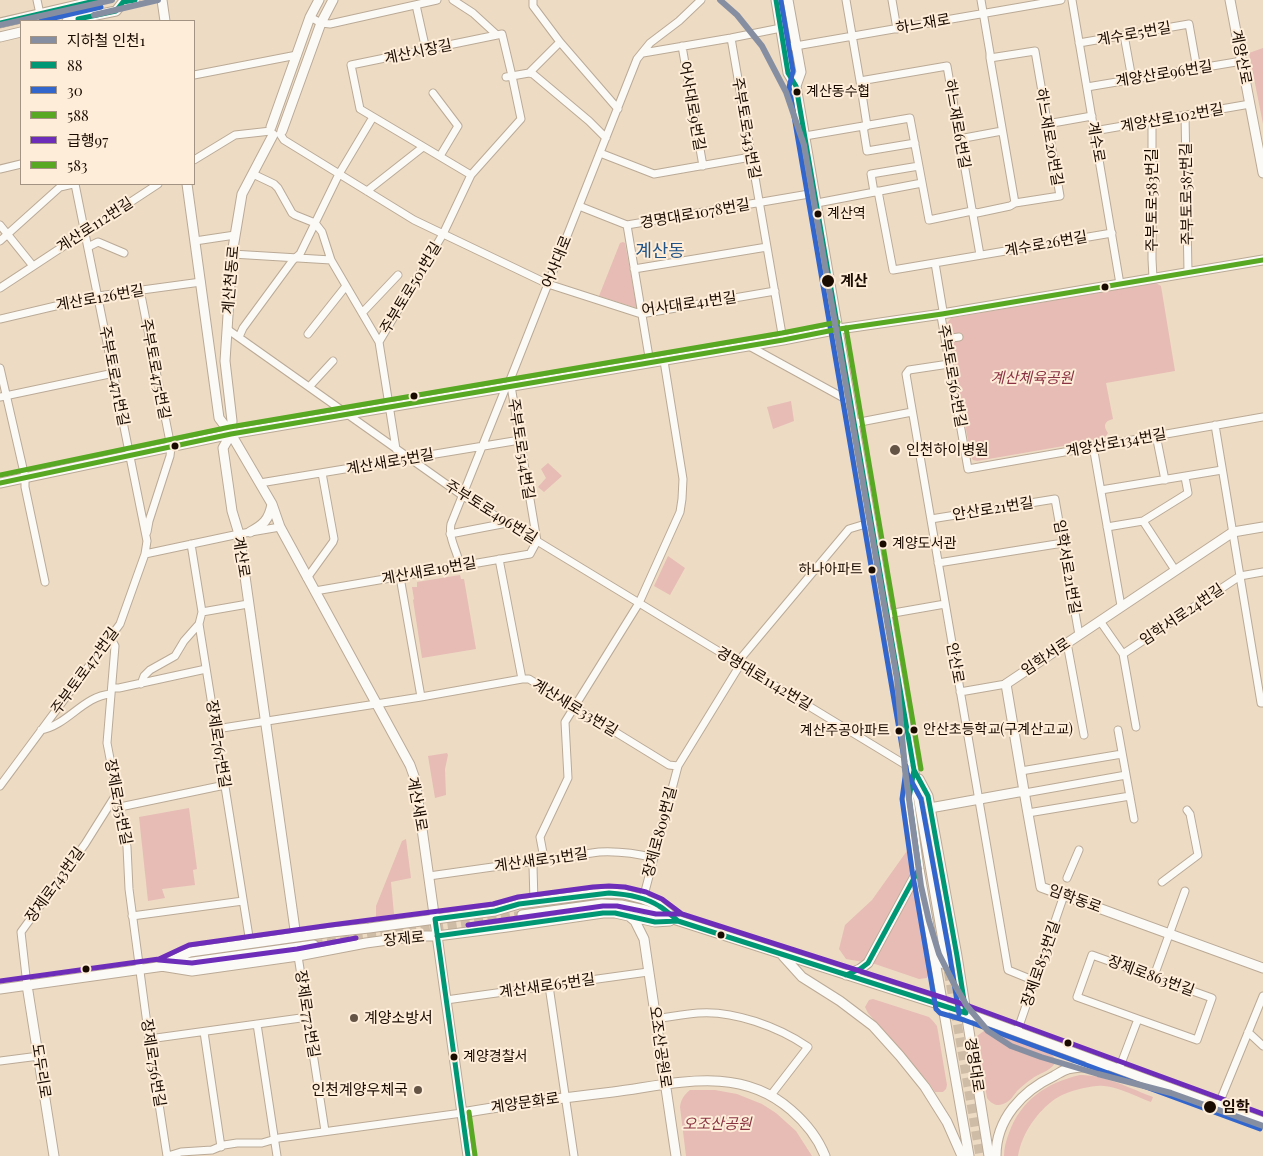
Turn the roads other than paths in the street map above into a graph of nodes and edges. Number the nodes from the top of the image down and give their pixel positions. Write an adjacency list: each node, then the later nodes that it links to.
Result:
1 (37, 0): 21 (street)
2 (99, 0): 21 (street)
3 (135, 0): 19 (street)
4 (162, 0): 25 (street)
5 (319, 0): 23 (street, 계산천동로)
6 (333, 0): 27 (street, 계산천동로)
7 (437, 0): 20 (street)
8 (453, 0): 31 (street)
9 (533, 0): 36 (street)
10 (701, 0): 42 (street, 어사대로)
11 (776, 0): 28 (street, 경명대로)
12 (788, 0): 39 (street, 경명대로)
13 (846, 0): 34 (street)
14 (892, 0): 29 (street)
15 (981, 0): 22 (street)
16 (1062, 0): 22 (street, 하느재로)
17 (1072, 0): 37 (street, 계수로)
18 (1230, 0): 45 (street, 계양산로)
19 (120, 1): 24 (street)
20 (416, 5): 27 (street); 41 (street)
21 (40, 14): 26 (street)
22 (983, 14): 29 (street, 하느재로); 44 (street)
23 (310, 17): 27 (street); 43 (street, 계산천동로)
24 (72, 20)
25 (165, 20)
26 (0, 23)
27 (321, 23): 65 (street, 계산천동로)
28 (781, 28): 35 (street); 40 (street, 경명대로)
29 (897, 29): 34 (street, 하느재로)
30 (20, 32): 33 (street)
31 (496, 35): 41 (street, 계산시장길); 49 (street)
32 (1124, 35): 37 (street, 계수로5번길); 46 (street, 계수로5번길); 50 (street)
33 (0, 36)
34 (852, 36): 39 (street, 하느재로); 51 (street)
35 (731, 38): 38 (street); 73 (street, 주부토로543번길)
36 (560, 42): 47 (street); 56 (street)
37 (1079, 43): 53 (street, 계수로)
38 (682, 46): 42 (street); 76 (street, 어사대로9번길)
39 (796, 46): 40 (street, 하느재로); 52 (street, 경명대로)
40 (784, 48): 52 (street, 경명대로)
41 (426, 50): 59 (street, 계산시장길)
42 (643, 53): 56 (street, 어사대로)
43 (297, 55): 48 (street); 65 (street, 계산천동로)
44 (990, 58): 61 (street, 하느재로20번길); 63 (street)
45 (1242, 61): 46 (street, 계양산로96번길); 55 (street, 계양산로)
46 (1197, 69): 50 (street, 계양산로96번길)
47 (529, 73): 49 (street); 67 (street)
48 (195, 75)
49 (509, 77): 82 (street, 주부토로501번길)
50 (1132, 79): 53 (street, 계양산로96번길)
51 (860, 81): 62 (street); 68 (street, 하느재로6번길)
52 (796, 86): 66 (street, 경명대로)
53 (1087, 86): 58 (street, 계수로)
54 (432, 93): 72 (street)
55 (1250, 104): 57 (street, 계양산로102번길); 79 (street, 계양산로)
56 (618, 109): 67 (street, 어사대로)
57 (1185, 115): 60 (street, 계양산로102번길); 117 (street, 주부토로587번길)
58 (1092, 116): 61 (street); 64 (street, 계수로)
59 (373, 117): 70 (street, 계산시장길); 81 (street)
60 (1152, 121): 64 (street, 계양산로102번길); 119 (street, 주부토로583번길)
61 (1047, 124): 93 (street, 하느재로20번길)
62 (865, 126): 66 (street); 69 (street); 69 (street)
63 (1002, 131): 68 (street); 93 (street)
64 (1094, 131): 100 (street, 계수로)
65 (276, 132): 74 (street); 80 (street, 계산천동로); 81 (street, 어사대로41번길)
66 (805, 136): 90 (street, 경명대로)
67 (606, 138): 71 (street, 어사대로)
68 (960, 139): 95 (street, 하느재로6번길)
69 (915, 143): 77 (street)
70 (424, 147): 72 (street, 계산시장길); 88 (street)
71 (600, 153): 76 (street); 94 (street, 어사대로)
72 (440, 156): 82 (street)
73 (751, 157): 76 (street); 91 (street, 주부토로543번길)
74 (195, 159)
75 (20, 164): 78 (street)
76 (702, 166)
77 (919, 166): 83 (street); 89 (street)
78 (0, 169)
79 (1263, 173)
80 (252, 174): 96 (street); 103 (street, 계산천동로)
81 (339, 174): 88 (street, 어사대로41번길); 96 (street)
82 (471, 175): 102 (street, 주부토로501번길)
83 (922, 183): 89 (street); 95 (street)
84 (69, 185): 101 (street)
85 (74, 185): 99 (street, 주부토로471번길)
86 (156, 185): 99 (street, 계산로112번길)
87 (187, 185): 105 (street)
88 (367, 191): 102 (street, 어사대로41번길)
89 (876, 192): 92 (street); 114 (street, 계수로26번길)
90 (815, 193): 91 (street, 경명대로1078번길); 92 (street, 경명대로)
91 (759, 203): 98 (street, 경명대로1078번길); 107 (street, 주부토로543번길)
92 (817, 203): 133 (street, 경명대로)
93 (1015, 203): 95 (street)
94 (579, 206): 98 (street, 경명대로1078번길); 121 (street, 어사대로)
95 (972, 211): 110 (street, 하느재로6번길)
96 (315, 223): 111 (street); 112 (street)
97 (0, 225): 101 (street)
98 (627, 226): 116 (street)
99 (85, 232): 106 (street, 주부토로471번길); 115 (street, 계산로112번길)
100 (1112, 232): 110 (street, 계수로26번길); 122 (street, 계수로)
101 (7, 234): 104 (street); 115 (street)
102 (444, 234): 121 (street, 어사대로41번길); 139 (street, 주부토로501번길)
103 (235, 235): 105 (street); 109 (street, 계산천동로)
104 (0, 241)
105 (195, 241): 120 (street)
106 (88, 247): 108 (street); 127 (street, 주부토로471번길)
107 (767, 247): 116 (street); 126 (street, 주부토로543번길)
108 (124, 253)
109 (232, 254): 111 (street); 132 (street, 계산천동로)
110 (980, 255): 114 (street, 계수로26번길)
111 (296, 258): 112 (street); 135 (street)
112 (331, 260): 123 (street)
113 (1263, 260): 117 (street)
114 (935, 262): 130 (street, 주부토로562번길)
115 (33, 266): 124 (street, 계산로112번길)
116 (634, 269): 129 (street)
117 (1188, 272): 119 (street)
118 (398, 275): 128 (street)
119 (1153, 278): 122 (street)
120 (200, 282): 125 (street, 계산로126번길); 157 (street)
121 (548, 284): 129 (street, 어사대로41번길); 148 (street, 어사대로)
122 (1120, 284): 130 (street)
123 (346, 286): 128 (street); 134 (street)
124 (0, 288)
125 (140, 290): 127 (street, 계산로126번길); 162 (street, 주부토로475번길)
126 (775, 291): 129 (street, 어사대로41번길); 138 (street, 주부토로543번길)
127 (98, 296): 131 (street, 계산로126번길); 146 (street, 주부토로471번길)
128 (362, 313): 139 (street)
129 (641, 314): 143 (street)
130 (942, 314): 133 (street); 137 (street, 주부토로562번길)
131 (0, 319)
132 (227, 329): 135 (street, 주부토로496번길); 157 (street, 계산천동로)
133 (839, 330): 138 (street); 150 (street, 경명대로)
134 (308, 334)
135 (238, 337): 147 (street, 주부토로496번길)
136 (959, 337): 137 (street)
137 (945, 339): 144 (street, 주부토로562번길)
138 (783, 340): 140 (street)
139 (379, 342): 151 (street, 주부토로501번길)
140 (750, 346): 141 (street); 150 (street)
141 (664, 360): 143 (street); 204 (street)
142 (333, 361): 147 (street)
143 (650, 363): 148 (street)
144 (950, 364): 152 (street, 안산로); 166 (street, 주부토로562번길)
145 (0, 368): 149 (street)
146 (114, 373): 149 (street); 164 (street, 주부토로471번길)
147 (309, 387): 153 (street, 주부토로496번길)
148 (509, 387): 151 (street); 159 (street, 주부토로514번길); 160 (street, 어사대로)
149 (3, 396): 169 (street)
150 (851, 402): 155 (street, 경명대로)
151 (389, 407): 153 (street); 163 (street, 주부토로501번길)
152 (912, 412): 155 (street); 178 (street, 안산로)
153 (347, 414): 157 (street); 163 (street, 주부토로496번길)
154 (1263, 417): 156 (street, 계양산로134번길)
155 (855, 423): 180 (street, 경명대로)
156 (1215, 425): 158 (street, 계양산로134번길); 167 (street)
157 (231, 434): 162 (street); 173 (street, 계산새로); 187 (street, 계산로)
158 (1156, 435): 161 (street, 계양산로134번길); 171 (street)
159 (520, 440): 160 (street, 계산새로5번길); 190 (street, 주부토로514번길)
160 (483, 446): 165 (street, 계산새로5번길); 175 (street, 어사대로)
161 (1093, 446): 166 (street, 계양산로134번길); 174 (street)
162 (171, 447): 164 (street); 189 (street)
163 (396, 449): 165 (street, 주부토로496번길)
164 (130, 455): 169 (street); 189 (street, 주부토로472번길)
165 (409, 458): 168 (street, 계산새로5번길); 175 (street, 주부토로496번길)
166 (968, 468)
167 (1222, 470): 170 (street); 186 (street)
168 (322, 473): 173 (street, 계산새로5번길); 201 (street)
169 (25, 477): 172 (street); 202 (street)
170 (1185, 477): 171 (street); 179 (street)
171 (1169, 479): 174 (street)
172 (0, 482)
173 (260, 484): 177 (street, 계산새로)
174 (1101, 490): 182 (street)
175 (463, 496): 181 (street, 주부토로496번길); 188 (street, 어사대로)
176 (1056, 499): 178 (street, 안산로21번길); 191 (street, 임학서로21번길)
177 (272, 504): 184 (street, 계산새로); 185 (street)
178 (930, 519): 195 (street, 안산로)
179 (1143, 521): 182 (street); 197 (street)
180 (872, 522): 209 (street, 경명대로); 216 (street, 장제로809번길)
181 (507, 523): 188 (street); 190 (street, 주부토로496번길)
182 (1107, 526): 207 (street)
183 (1263, 526): 186 (street, 임학서로)
184 (280, 527): 185 (street); 201 (street, 계산새로)
185 (250, 532): 187 (street)
186 (1232, 532): 197 (street, 임학서로); 200 (street)
187 (238, 534): 192 (street); 205 (street, 계산로)
188 (450, 534): 196 (street)
189 (146, 537): 193 (street, 주부토로472번길)
190 (536, 541): 194 (street, 계산새로19번길); 204 (street, 주부토로496번길)
191 (1063, 543): 195 (street); 212 (street, 임학서로21번길)
192 (191, 544): 193 (street); 208 (street, 장제로767번길)
193 (145, 554): 213 (street, 주부토로472번길)
194 (498, 559): 196 (street, 계산새로19번길); 218 (street)
195 (938, 563): 206 (street, 안산로)
196 (460, 566): 199 (street, 계산새로19번길)
197 (1175, 570): 207 (street, 임학서로)
198 (1263, 572): 200 (street)
199 (400, 576): 203 (street, 계산새로19번길); 223 (street)
200 (1240, 576): 215 (street, 임학서로24번길); 224 (street)
201 (307, 578): 203 (street, 계산새로)
202 (45, 582)
203 (315, 592): 225 (street, 계산새로)
204 (639, 603): 216 (street, 경명대로1142번길); 226 (street)
205 (248, 604): 208 (street); 227 (street, 계산로)
206 (945, 604): 209 (street); 222 (street, 안산로)
207 (1121, 606): 210 (street, 임학서로)
208 (202, 612): 211 (street, 장제로767번길)
209 (888, 614): 235 (street, 경명대로)
210 (1100, 621): 212 (street, 임학서로); 215 (street, 임학서로24번길)
211 (199, 624): 217 (street, 장제로767번길); 219 (street)
212 (1079, 635): 214 (street, 임학서로)
213 (110, 636): 221 (street, 장제로755번길); 230 (street, 주부토로472번길)
214 (1067, 643): 220 (street, 임학서로); 232 (street)
215 (1123, 654): 228 (street, 임학서로24번길)
216 (740, 665): 234 (street, 장제로809번길); 235 (street, 경명대로1142번길)
217 (206, 668): 219 (street); 229 (street, 장제로767번길)
218 (522, 679): 223 (street, 계산새로33번길); 226 (street, 계산새로33번길)
219 (141, 684): 221 (street)
220 (1006, 684): 222 (street); 236 (street, 임학서로)
221 (111, 691): 230 (street); 241 (street, 장제로755번길)
222 (960, 692): 243 (street, 안산로)
223 (421, 697): 225 (street, 계산새로33번길)
224 (1262, 703)
225 (376, 704): 227 (street, 계산새로33번길); 253 (street, 계산새로)
226 (574, 707): 234 (street, 계산새로33번길); 251 (street)
227 (265, 721): 229 (street, 계산새로33번길); 272 (street, 계산로)
228 (1136, 727)
229 (216, 729): 238 (street, 장제로767번길)
230 (42, 730): 239 (street, 주부토로472번길)
231 (1118, 730): 233 (street)
232 (1084, 736)
233 (1122, 754): 236 (street); 237 (street)
234 (678, 766): 250 (street, 장제로809번길)
235 (914, 770): 245 (street, 경명대로); 252 (street, 경명대로); 280 (street, 경명대로)
236 (1021, 770): 240 (street, 임학서로)
237 (1126, 775): 240 (street); 242 (street)
238 (225, 785): 244 (street); 259 (street, 장제로767번길)
239 (0, 786)
240 (1024, 792): 243 (street); 247 (street, 임학동로)
241 (117, 793): 244 (street, 장제로755번길); 289 (street, 장제로743번길)
242 (1130, 796): 247 (street); 248 (street)
243 (978, 799): 245 (street); 288 (street, 안산로)
244 (120, 807): 263 (street, 장제로755번길)
245 (930, 808): 279 (street, 경명대로)
246 (1187, 810): 255 (street)
247 (1028, 813): 257 (street, 임학동로)
248 (1134, 820)
249 (1079, 850): 254 (street)
250 (654, 858): 251 (street, 계산새로51번길); 258 (street, 장제로809번길)
251 (538, 861): 253 (street, 계산새로51번길); 260 (street)
252 (919, 869): 281 (street, 경명대로); 286 (street)
253 (429, 876): 265 (street, 계산새로)
254 (1067, 878)
255 (1162, 882)
256 (1185, 891): 270 (street)
257 (1064, 895): 270 (street, 임학동로); 288 (street, 장제로853번길)
258 (643, 899): 260 (street, 장제로); 266 (street, 장제로)
259 (243, 901): 263 (street); 274 (street, 장제로767번길)
260 (534, 902): 261 (street, 장제로)
261 (519, 904): 265 (street, 장제로); 268 (street)
262 (522, 915): 266 (street, 장제로)
263 (132, 916): 284 (street, 장제로755번길)
264 (628, 916): 267 (street, 장제로); 268 (street, 장제로); 273 (street)
265 (435, 919): 269 (street, 장제로); 271 (street, 계산새로)
266 (678, 921): 267 (street, 장제로); 277 (street, 장제로)
267 (655, 922): 273 (street)
268 (507, 927): 271 (street, 장제로)
269 (332, 932): 272 (street, 장제로); 276 (street)
270 (1170, 934): 283 (street, 임학동로); 287 (street)
271 (437, 936): 276 (street, 장제로); 293 (street, 계산새로)
272 (296, 937): 274 (street, 장제로)
273 (644, 939): 285 (street, 오조산공원로)
274 (250, 943): 282 (street, 장제로)
275 (314, 945): 282 (street, 장제로)
276 (335, 949): 278 (street, 장제로)
277 (781, 954): 286 (street, 장제로); 325 (street)
278 (298, 956): 282 (street, 장제로); 296 (street, 장제로772번길)
279 (957, 956): 281 (street); 295 (street, 경명대로)
280 (946, 958)
281 (935, 959): 294 (street, 경명대로)
282 (161, 966): 284 (street, 장제로)
283 (1263, 968)
284 (139, 969): 289 (street, 장제로); 303 (street, 장제로756번길)
285 (648, 972): 290 (street, 계산새로65번길); 297 (street, 오조산공원로)
286 (846, 975): 294 (street, 장제로)
287 (1154, 976): 298 (street, 장제로863번길); 298 (street, 장제로863번길)
288 (1035, 980): 301 (street, 장제로853번길)
289 (28, 985): 291 (street, 장제로); 305 (street, 도두리로)
290 (549, 986): 293 (street, 계산새로65번길); 311 (street)
291 (0, 989)
292 (1263, 996): 302 (street)
293 (446, 1000): 313 (street, 계산새로)
294 (942, 1006): 295 (street, 장제로); 326 (street, 경명대로)
295 (966, 1013): 301 (street, 장제로); 327 (street, 경명대로)
296 (308, 1017): 299 (street); 315 (street, 장제로772번길)
297 (655, 1019): 309 (street, 오조산공원로); 310 (street)
298 (1138, 1019): 308 (street)
299 (257, 1024): 300 (street); 316 (street)
300 (204, 1032): 303 (street); 317 (street)
301 (1017, 1032): 307 (street, 장제로)
302 (1248, 1032): 304 (street); 312 (street)
303 (149, 1039): 319 (street, 장제로756번길)
304 (1263, 1046)
305 (39, 1056): 306 (street); 318 (street, 도두리로)
306 (0, 1061)
307 (1109, 1066): 308 (street, 장제로); 328 (street)
308 (1119, 1069): 312 (street, 장제로)
309 (665, 1084): 310 (street, 계양문화로); 311 (street, 계양문화로); 323 (street, 오조산공원로)
310 (771, 1095): 324 (street, 계양문화로)
311 (565, 1097): 313 (street, 계양문화로); 322 (street)
312 (1218, 1106): 314 (street, 장제로)
313 (462, 1113): 315 (street, 계양문화로); 321 (street, 계산새로)
314 (1263, 1122)
315 (325, 1132): 316 (street, 계양문화로)
316 (274, 1139): 317 (street, 계양문화로); 320 (street)
317 (221, 1147): 319 (street, 계양문화로)
318 (54, 1156)
319 (168, 1156)
320 (276, 1156)
321 (468, 1156)
322 (574, 1156)
323 (676, 1156)
324 (825, 1156)
325 (962, 1156)
326 (969, 1156)
327 (989, 1156)
328 (996, 1156)

